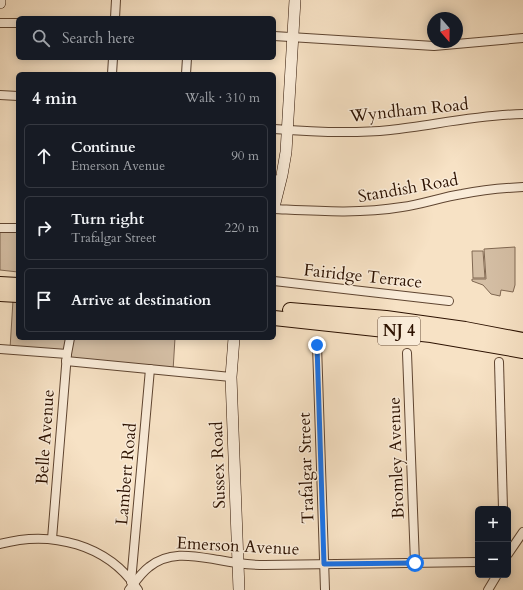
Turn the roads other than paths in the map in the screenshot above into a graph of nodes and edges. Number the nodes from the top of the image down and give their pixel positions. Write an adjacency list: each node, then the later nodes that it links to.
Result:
1 (0, 0): 4 (street)
2 (116, 0): 5 (street)
3 (295, 0): 9 (street)
4 (0, 3)
5 (115, 16)
6 (0, 23): 7 (street)
7 (16, 23)
8 (276, 36): 9 (street)
9 (292, 37): 10 (street); 19 (street)
10 (523, 38)
11 (113, 60): 13 (street)
12 (187, 60): 14 (street)
13 (112, 72)
14 (186, 72)
15 (0, 95): 16 (street)
16 (16, 96)
17 (523, 114): 19 (street, Wyndham Road)
18 (276, 128): 19 (street, Wyndham Road)
19 (288, 130): 21 (street)
20 (523, 188): 22 (street, Standish Road)
21 (276, 200)
22 (276, 208)
23 (0, 228): 24 (street)
24 (16, 228)
25 (276, 281): 30 (street, Fairidge Terrace)
26 (0, 284): 27 (highway)
27 (16, 285)
28 (0, 294): 29 (highway)
29 (16, 295)
30 (449, 301)
31 (276, 309): 35 (highway, NJ 4)
32 (276, 318): 38 (highway, NJ 4)
33 (70, 340): 40 (street, Belle Avenue)
34 (234, 340): 43 (street, Sussex Road)
35 (523, 340)
36 (317, 345): 52 (street, Trafalgar Street)
37 (0, 349): 40 (street)
38 (523, 351)
39 (407, 353): 50 (street, Bromley Avenue)
40 (66, 357): 42 (street); 46 (street, Belle Avenue)
41 (499, 362): 44 (street)
42 (150, 369): 43 (street); 54 (street, Lambert Road)
43 (232, 377): 51 (street, Sussex Road)
44 (503, 506)
45 (523, 532): 48 (street)
46 (52, 539): 47 (street); 54 (street)
47 (0, 544)
48 (511, 550)
49 (475, 562): 50 (street, Emerson Avenue)
50 (415, 563): 52 (street, Emerson Avenue)
51 (239, 564): 52 (street, Emerson Avenue); 54 (street, Emerson Avenue); 55 (street, Sussex Road)
52 (324, 564): 56 (street, Trafalgar Street)
53 (494, 578): 57 (street)
54 (133, 586)
55 (239, 590)
56 (325, 590)
57 (488, 590)

